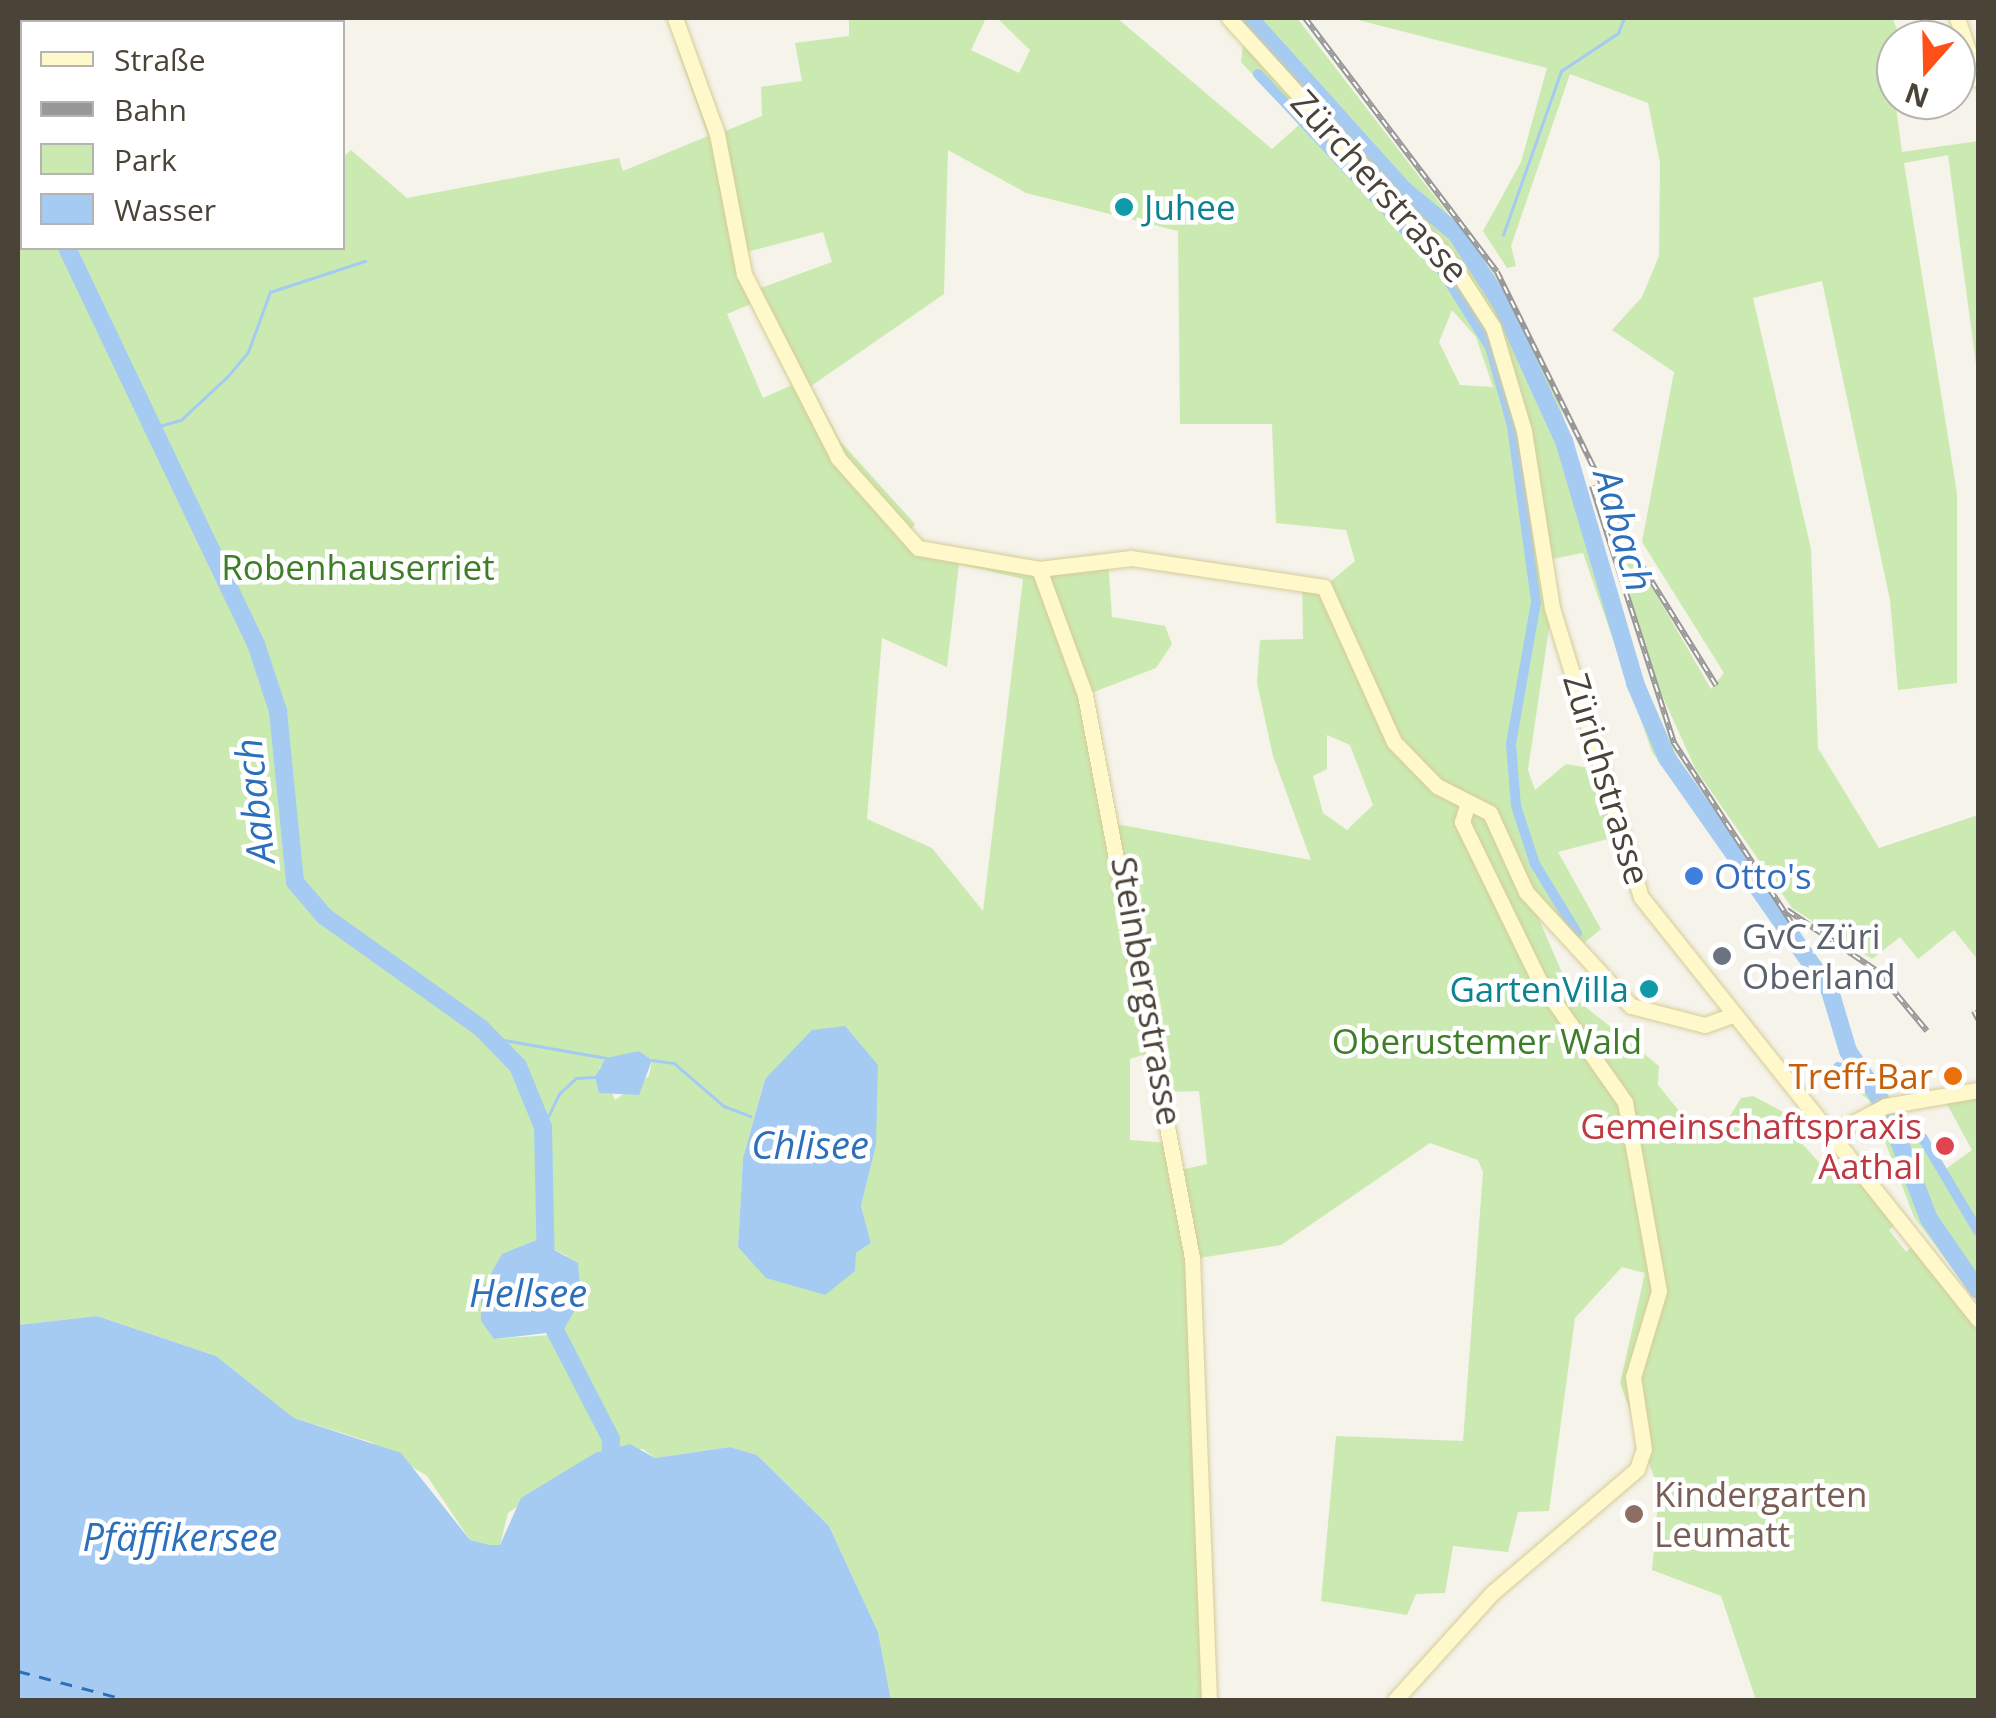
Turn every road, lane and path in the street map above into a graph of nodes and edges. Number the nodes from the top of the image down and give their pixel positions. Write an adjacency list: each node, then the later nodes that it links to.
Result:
1 (675, 18): 6 (street)
2 (1229, 18): 5 (street, Zürcherstrasse)
3 (1957, 18): 4 (street)
4 (1978, 80)
5 (1508, 369): 8 (street, Zürichstrasse)
6 (1039, 569): 7 (street); 12 (street, Steinbergstrasse)
7 (1467, 806): 8 (street); 13 (street)
8 (1733, 1015): 10 (street, Zürichstrasse)
9 (1978, 1090): 10 (street)
10 (1832, 1134): 11 (street, Zürichstrasse)
11 (1978, 1319)
12 (1209, 1700)
13 (1394, 1700)

